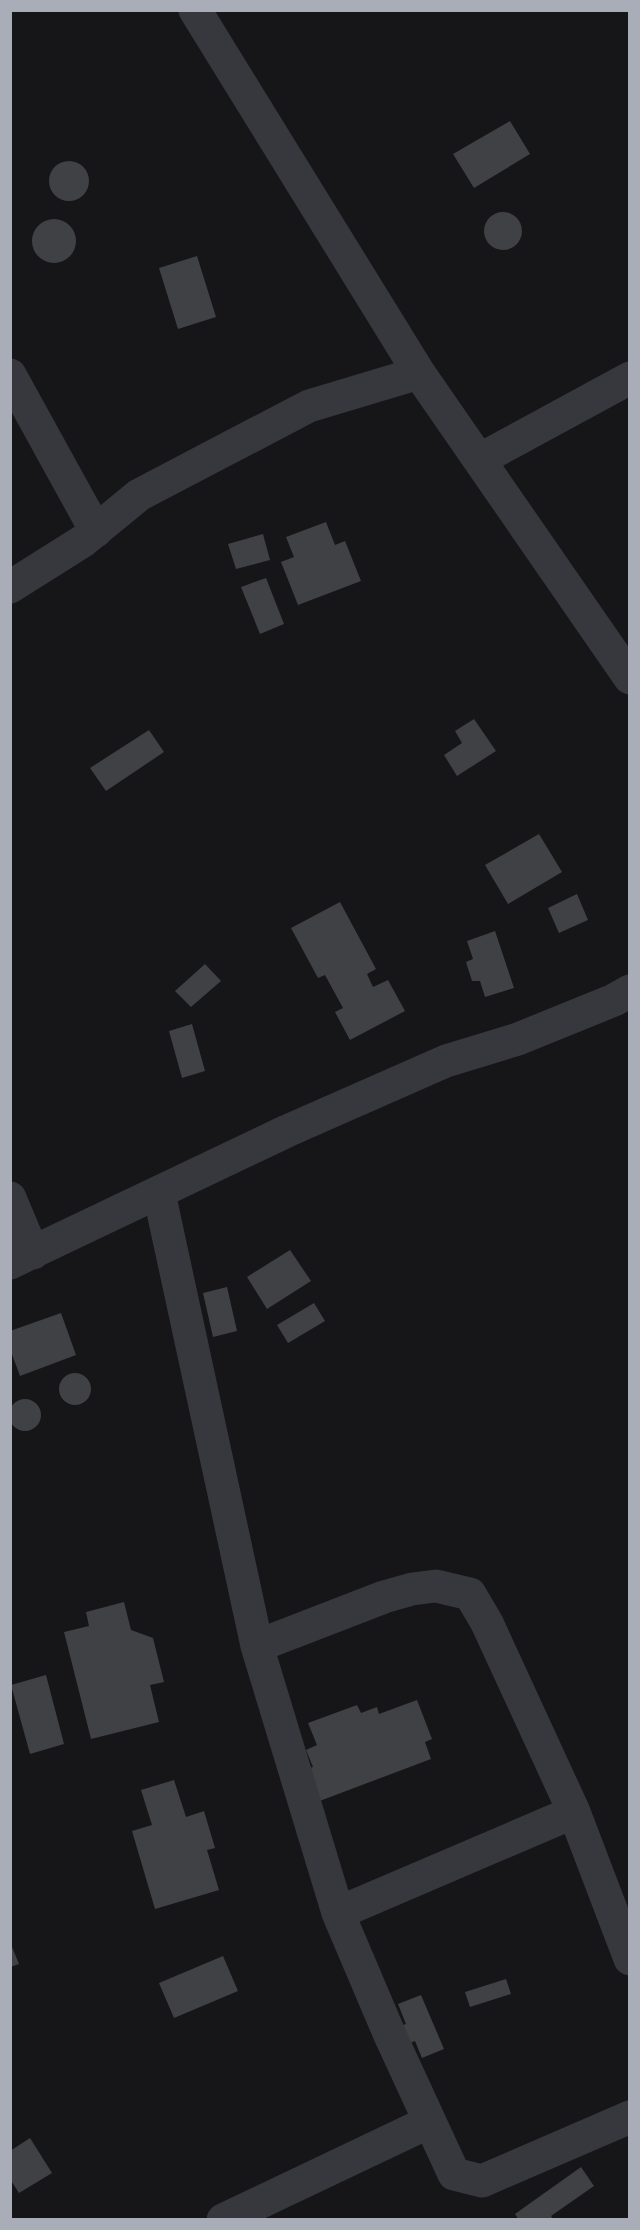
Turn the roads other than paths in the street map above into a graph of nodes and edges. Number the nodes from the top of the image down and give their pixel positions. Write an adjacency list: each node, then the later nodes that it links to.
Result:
1 (195, 10): 2 (street)
2 (419, 373): 5 (street); 6 (street)
3 (10, 375): 6 (street)
4 (630, 378): 5 (street)
5 (479, 460): 8 (street)
6 (96, 531): 7 (street)
7 (10, 587)
8 (630, 678)
9 (630, 991): 10 (street)
10 (159, 1193): 12 (street); 13 (street)
11 (10, 1198): 12 (street)
12 (22, 1258)
13 (257, 1646): 14 (street); 15 (street)
14 (574, 1812): 15 (street); 16 (street)
15 (338, 1913): 18 (street)
16 (630, 1959)
17 (630, 2117): 18 (street)
18 (429, 2122): 19 (street)
19 (223, 2220)

